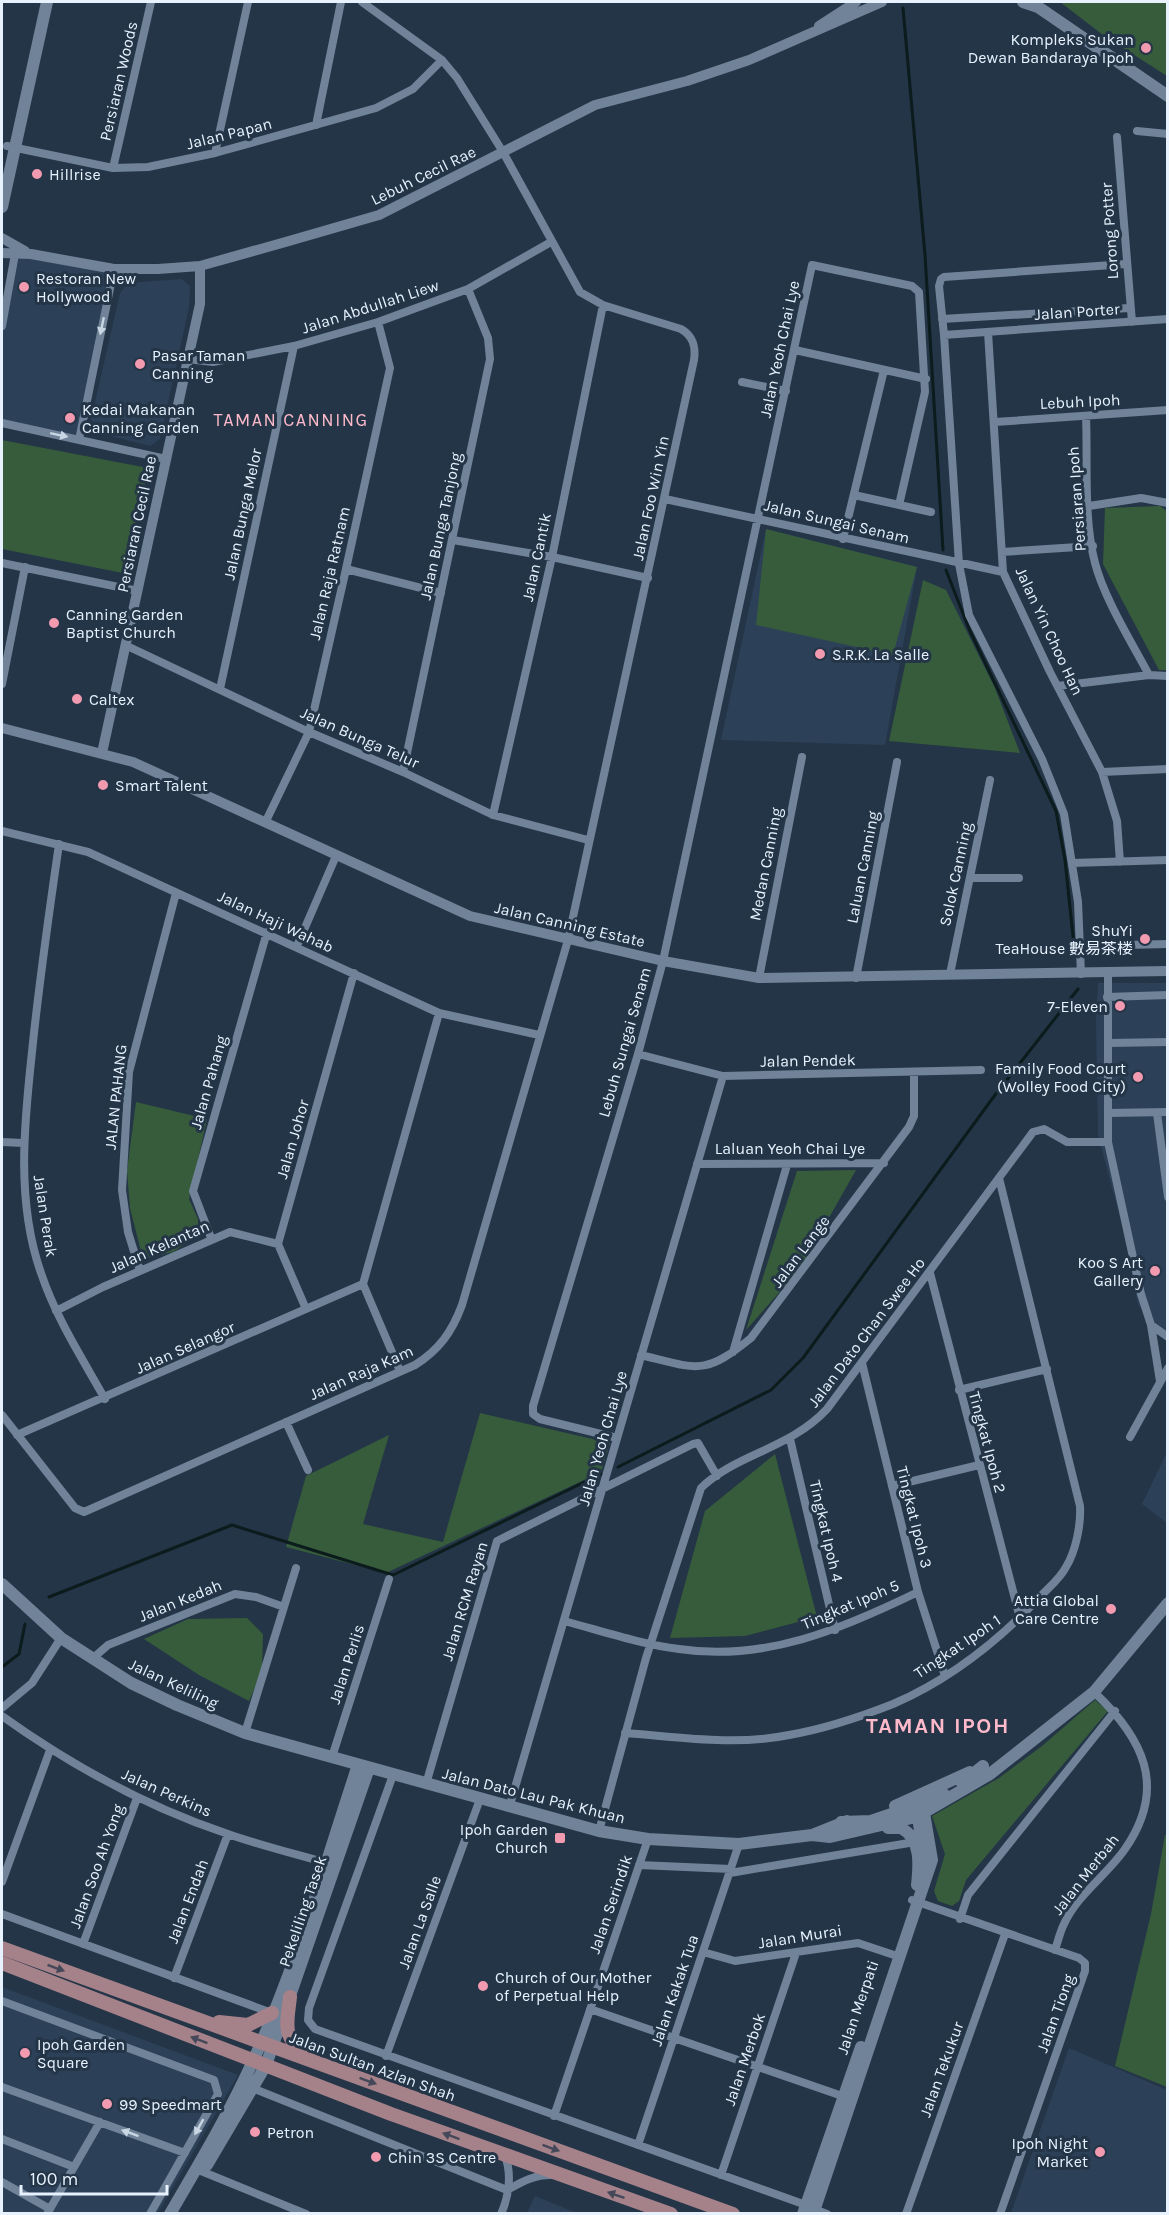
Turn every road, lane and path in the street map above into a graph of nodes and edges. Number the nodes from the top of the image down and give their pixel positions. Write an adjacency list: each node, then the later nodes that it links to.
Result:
1 (39, 2): 18 (main road)
2 (47, 2): 18 (main road)
3 (151, 2): 21 (street, Persiaran Woods)
4 (248, 2): 20 (street)
5 (341, 2): 14 (street)
6 (362, 2): 12 (street, Jalan Foo Win Yin)
7 (856, 2): 11 (street, Lebuh Cecil Rae)
8 (882, 2): 11 (street, Lebuh Cecil Rae)
9 (1023, 2): 10 (main road)
10 (1037, 4): 13 (main road)
11 (812, 31): 19 (street, Lebuh Cecil Rae)
12 (442, 60): 14 (street, Jalan Papan); 19 (street, Jalan Foo Win Yin)
13 (1167, 96)
14 (316, 125): 20 (street, Jalan Papan)
15 (1137, 131): 16 (street)
16 (1167, 134)
17 (1117, 137): 29 (street, Lorong Potter)
18 (10, 147): 21 (street, Jalan Papan); 22 (main road); 23 (main road)
19 (503, 152): 25 (street, Jalan Foo Win Yin); 30 (street, Lebuh Cecil Rae)
20 (215, 153): 21 (street, Jalan Papan)
21 (114, 168)
22 (2, 171)
23 (2, 207)
24 (2, 238): 28 (street, Lebuh Cecil Rae)
25 (551, 242): 32 (street, Jalan Abdullah Liew); 33 (street, Jalan Foo Win Yin)
26 (2, 253): 27 (street, Lebuh Cecil Rae)
27 (15, 254): 28 (street, Lebuh Cecil Rae); 39 (street)
28 (31, 254): 31 (street, Lebuh Cecil Rae)
29 (1126, 264): 34 (street, Lorong Potter); 35 (street)
30 (200, 266): 31 (street, Lebuh Cecil Rae); 44 (street, Persiaran Cecil Rae)
31 (114, 269): 53 (street, one-way to 53)
32 (468, 289): 37 (street, Jalan Abdullah Liew); 63 (street, Jalan Bunga Tanjong)
33 (603, 305): 56 (street, Jalan Foo Win Yin); 66 (street, Jalan Cantik)
34 (1129, 308): 35 (street); 38 (street, Lorong Potter)
35 (942, 319): 41 (street)
36 (1167, 319): 38 (street, Jalan Porter)
37 (378, 322): 42 (street, Jalan Abdullah Liew); 70 (street, Jalan Raja Ratnam)
38 (1132, 322): 40 (street, Jalan Porter)
39 (2, 326)
40 (988, 332): 41 (street, Jalan Porter); 51 (street, Jalan Yin Choo Han)
41 (944, 335): 68 (street)
42 (294, 346): 44 (street, Jalan Abdullah Liew); 80 (street, Jalan Bunga Melor)
43 (795, 350): 45 (street); 46 (street, Jalan Yeoh Chai Lye); 48 (street, Jalan Yeoh Chai Lye)
44 (188, 358): 54 (street, Persiaran Cecil Rae)
45 (884, 370): 46 (street); 55 (street)
46 (926, 379): 58 (street)
47 (742, 382): 48 (street)
48 (786, 391): 61 (street, Jalan Yeoh Chai Lye)
49 (1167, 410): 50 (street, Lebuh Ipoh)
50 (1086, 416): 51 (street, Lebuh Ipoh); 59 (street, Persiaran Ipoh)
51 (995, 422): 65 (street, Jalan Yin Choo Han)
52 (2, 423): 53 (street, one-way to 53)
53 (80, 440): 54 (street)
54 (166, 459): 73 (street, Persiaran Cecil Rae)
55 (854, 495): 58 (street); 62 (street)
56 (665, 498): 61 (street, Jalan Sungai Senam); 72 (street, Jalan Foo Win Yin)
57 (1167, 503): 59 (street)
58 (899, 505): 60 (street)
59 (1089, 506): 64 (street, Persiaran Ipoh)
60 (931, 512)
61 (757, 517): 62 (street, Jalan Sungai Senam); 107 (street, Lebuh Sungai Senam)
62 (843, 539): 68 (street, Jalan Sungai Senam)
63 (453, 540): 66 (street); 74 (street, Jalan Bunga Tanjong)
64 (1092, 546): 65 (street); 76 (street, Persiaran Ipoh)
65 (1002, 552): 71 (street, Jalan Yin Choo Han)
66 (552, 557): 72 (street); 90 (street, Jalan Cantik)
67 (2, 562): 69 (street)
68 (959, 564): 71 (street, Jalan Sungai Senam); 98 (street)
69 (25, 567): 73 (street); 78 (street)
70 (346, 569): 74 (street); 82 (street, Jalan Raja Ratnam)
71 (1003, 572): 79 (street, Jalan Yin Choo Han)
72 (648, 578): 93 (street, Jalan Foo Win Yin)
73 (138, 591): 75 (street, Persiaran Cecil Rae)
74 (441, 593): 87 (street, Jalan Bunga Tanjong)
75 (125, 645): 80 (street, Jalan Bunga Telur); 83 (street, Persiaran Cecil Rae)
76 (1149, 675): 77 (street); 79 (street)
77 (1167, 676)
78 (2, 684)
79 (1058, 686): 88 (street, Jalan Yin Choo Han)
80 (220, 689): 82 (street, Jalan Bunga Telur)
81 (2, 728): 83 (street, Jalan Canning Estate)
82 (309, 732): 87 (street, Jalan Bunga Telur); 91 (street, Jalan Raja Ratnam)
83 (102, 753): 91 (street, Jalan Canning Estate)
84 (802, 757): 113 (street, Medan Canning)
85 (897, 762): 114 (street, Laluan Canning)
86 (1167, 770): 88 (street)
87 (403, 772): 90 (street, Jalan Bunga Telur)
88 (1102, 772): 97 (street, Jalan Yin Choo Han)
89 (990, 780): 99 (street, Solok Canning)
90 (494, 815): 93 (street, Jalan Bunga Telur)
91 (265, 823): 95 (street, Jalan Canning Estate)
92 (2, 831): 94 (street, Jalan Haji Wahab)
93 (588, 840): 103 (street, Jalan Foo Win Yin)
94 (59, 844): 101 (street, Jalan Haji Wahab); 130 (street, Jalan Perak)
95 (336, 856): 103 (street, Jalan Canning Estate); 105 (street)
96 (1167, 860): 97 (street)
97 (1120, 862): 98 (street)
98 (1072, 863): 106 (street)
99 (970, 878): 100 (street); 111 (street, Solok Canning)
100 (1019, 878)
101 (176, 893): 102 (street, Jalan Haji Wahab); 138 (street, JALAN PAHANG)
102 (267, 932): 105 (street, Jalan Haji Wahab); 136 (street, Jalan Pahang)
103 (568, 940): 107 (street, Jalan Canning Estate); 118 (street, Jalan Raja Kam)
104 (1167, 944): 106 (street)
105 (297, 946): 110 (street, Jalan Haji Wahab)
106 (1081, 946): 112 (street)
107 (663, 962): 113 (street, Jalan Canning Estate); 121 (street, Lebuh Sungai Senam)
108 (1167, 971): 109 (street, Jalan Canning Estate)
109 (1108, 973): 112 (street, Jalan Canning Estate); 116 (street)
110 (354, 974): 117 (street, Jalan Haji Wahab); 137 (street, Jalan Johor)
111 (950, 974): 112 (street, Jalan Canning Estate); 114 (street, Jalan Canning Estate)
112 (1081, 974)
113 (759, 978): 114 (street, Jalan Canning Estate)
114 (856, 978)
115 (1167, 995): 116 (street)
116 (1107, 997): 120 (street)
117 (439, 1013): 118 (street, Jalan Haji Wahab); 140 (street)
118 (539, 1035): 150 (street, Jalan Raja Kam)
119 (1167, 1042): 120 (street)
120 (1109, 1043): 126 (street)
121 (638, 1054): 124 (street, Jalan Pendek); 158 (street, Lebuh Sungai Senam)
122 (981, 1070): 123 (street, Jalan Pendek)
123 (914, 1073): 124 (street, Jalan Pendek); 131 (street, Jalan Lange)
124 (723, 1076): 132 (street, Jalan Yeoh Chai Lye)
125 (1167, 1112): 127 (street)
126 (1108, 1113): 127 (street); 129 (street)
127 (1156, 1113): 135 (street)
128 (2, 1142): 130 (street)
129 (1108, 1142): 134 (street, Jalan Dato Chan Swee Ho); 143 (street)
130 (23, 1143): 142 (street, Jalan Perak)
131 (884, 1163): 133 (street, Laluan Yeoh Chai Lye); 145 (street, Jalan Lange)
132 (697, 1164): 133 (street, Laluan Yeoh Chai Lye); 146 (street, Jalan Yeoh Chai Lye)
133 (787, 1165): 145 (street)
134 (999, 1178): 139 (street, Jalan Dato Chan Swee Ho); 149 (street, Tingkat Ipoh 1)
135 (1167, 1197)
136 (211, 1238): 137 (street, Jalan Kelantan); 138 (street, Jalan Kelantan)
137 (278, 1244): 141 (street)
138 (140, 1271): 142 (street, Jalan Kelantan)
139 (930, 1273): 147 (street, Jalan Dato Chan Swee Ho); 152 (street, Tingkat Ipoh 2)
140 (363, 1284): 141 (street, Jalan Selangor); 150 (street)
141 (306, 1309): 153 (street, Jalan Selangor)
142 (56, 1311): 153 (street, Jalan Perak)
143 (1151, 1325): 144 (street); 151 (street)
144 (1167, 1337)
145 (733, 1352): 146 (street, Jalan Lange)
146 (641, 1355): 158 (street, Jalan Yeoh Chai Lye)
147 (862, 1363): 159 (street, Jalan Dato Chan Swee Ho); 163 (street, Tingkat Ipoh 3)
148 (1167, 1368): 151 (street)
149 (1047, 1369): 152 (street); 171 (street, Tingkat Ipoh 1)
150 (400, 1371): 155 (street, Jalan Raja Kam)
151 (1160, 1381): 157 (street)
152 (959, 1390): 160 (street, Tingkat Ipoh 2)
153 (105, 1399): 156 (street, Jalan Selangor)
154 (2, 1416): 156 (street, Jalan Raja Kam)
155 (286, 1422): 156 (street, Jalan Raja Kam); 161 (street)
156 (17, 1435)
157 (1130, 1437)
158 (617, 1438): 164 (street, Jalan Yeoh Chai Lye)
159 (790, 1439): 162 (street, Jalan Dato Chan Swee Ho); 173 (street, Tingkat Ipoh 4)
160 (979, 1465): 163 (street); 171 (street, Tingkat Ipoh 2)
161 (308, 1470)
162 (717, 1476): 164 (street, Jalan RCM Rayan); 175 (street, Jalan Dato Chan Swee Ho)
163 (892, 1486): 168 (street, Tingkat Ipoh 3)
164 (603, 1487): 172 (street, Jalan Yeoh Chai Lye); 190 (street, Jalan RCM Rayan)
165 (296, 1568): 170 (street)
166 (389, 1580): 186 (street, Jalan Perlis)
167 (2, 1584): 174 (main road, Jalan Keliling)
168 (918, 1592): 173 (street, Tingkat Ipoh 5); 177 (street, Tingkat Ipoh 3)
169 (1167, 1603): 178 (main road, Jalan Dato Lau Pak Khuan)
170 (284, 1607): 176 (street, Jalan Kedah); 183 (street)
171 (1020, 1618): 177 (street, Tingkat Ipoh 1)
172 (564, 1621): 175 (street, Tingkat Ipoh 5); 193 (street, Jalan Yeoh Chai Lye)
173 (835, 1630): 175 (street, Tingkat Ipoh 5)
174 (61, 1638): 176 (main road, Jalan Keliling); 179 (street)
175 (650, 1644): 182 (street, Jalan Dato Chan Swee Ho)
176 (92, 1659): 183 (main road, Jalan Keliling)
177 (945, 1676): 182 (street, Tingkat Ipoh 1)
178 (1094, 1692): 180 (street, Jalan Merbah); 185 (main road, Jalan Dato Lau Pak Khuan)
179 (2, 1708)
180 (1115, 1711): 210 (street); 214 (street, Jalan Merbah)
181 (2, 1716): 184 (street, Jalan Perkins)
182 (625, 1732): 197 (street, Jalan Dato Chan Swee Ho)
183 (245, 1733): 186 (main road, Jalan Keliling)
184 (50, 1750): 191 (street, Jalan Perkins); 206 (street)
185 (1012, 1754): 188 (main road, Jalan Dato Lau Pak Khuan); 194 (main road, Jalan Dato Lau Pak Khuan)
186 (332, 1757): 187 (main road, Jalan Keliling)
187 (363, 1766): 189 (main road, Jalan Dato Lau Pak Khuan); 203 (main road, Pekeliling Tasek)
188 (983, 1766): 194 (main road); 195 (main road, Jalan Dato Lau Pak Khuan)
189 (393, 1775): 190 (main road, Jalan Dato Lau Pak Khuan); 227 (street)
190 (426, 1784): 192 (main road, Jalan Dato Lau Pak Khuan)
191 (137, 1798): 198 (street, Jalan Perkins); 212 (street, Jalan Soo Ah Yong)
192 (480, 1799): 193 (main road, Jalan Dato Lau Pak Khuan); 227 (street, Jalan La Salle)
193 (509, 1808): 197 (main road, Jalan Dato Lau Pak Khuan)
194 (919, 1813): 195 (main road); 196 (main road, Jalan Dato Lau Pak Khuan); 207 (main road, Jalan Merpati); 208 (main road, Jalan Merpati)
195 (841, 1822): 199 (main road, Jalan Dato Lau Pak Khuan)
196 (879, 1827): 199 (main road, Jalan Dato Lau Pak Khuan); 201 (main road)
197 (599, 1831): 200 (main road, Jalan Dato Lau Pak Khuan)
198 (228, 1834): 203 (street, Jalan Perkins); 219 (street, Jalan Endah)
199 (812, 1835): 202 (main road, Jalan Dato Lau Pak Khuan)
200 (648, 1839): 202 (main road, Jalan Dato Lau Pak Khuan); 204 (street, Jalan Serindik)
201 (915, 1842): 205 (street); 207 (main road)
202 (739, 1844): 205 (street, Jalan Kakak Tua)
203 (330, 1864): 220 (main road, Pekeliling Tasek); 223 (main road, Pekeliling Tasek)
204 (639, 1865): 205 (street); 222 (street, Jalan Serindik)
205 (730, 1871): 215 (street, Jalan Kakak Tua)
206 (2, 1882)
207 (916, 1885): 208 (main road, Jalan Merpati)
208 (915, 1902): 210 (street, Jalan Tiong); 217 (main road, Jalan Merpati)
209 (2, 1914): 212 (street)
210 (960, 1919): 211 (street, Jalan Tiong)
211 (1005, 1934): 214 (street, Jalan Tiong); 256 (street, Jalan Tekukur)
212 (83, 1944): 219 (street)
213 (2, 1948): 224 (main road, Jalan Sultan Azlan Shah, one-way to 224)
214 (1055, 1950): 257 (street, Jalan Tiong)
215 (703, 1952): 216 (street, Jalan Murai); 225 (street, Jalan Kakak Tua)
216 (796, 1953): 217 (street, Jalan Murai); 228 (street, Jalan Merbok)
217 (897, 1956): 232 (main road, Jalan Merpati)
218 (2, 1964): 226 (main road, Jalan Sultan Azlan Shah, one-way to 218)
219 (174, 1978): 223 (street)
220 (290, 1997): 226 (main road, Pekeliling Tasek); 229 (main road)
221 (2, 2001): 237 (street, one-way to 237)
222 (590, 2009): 225 (street); 233 (street, Jalan Serindik)
223 (272, 2013): 224 (main road); 226 (main road, Pekeliling Tasek)
224 (202, 2021): 226 (main road, Jalan Sultan Azlan Shah)
225 (674, 2038): 228 (street); 236 (street, Jalan Kakak Tua)
226 (263, 2054): 229 (main road, Jalan Sultan Azlan Shah); 231 (main road); 238 (main road, Jalan Sultan Azlan Shah, one-way to 226); 240 (main road)
227 (386, 2056): 233 (street)
228 (758, 2067): 232 (street); 242 (street, Jalan Merbok)
229 (333, 2068): 254 (main road, Jalan Sultan Azlan Shah, one-way to 254)
230 (2, 2087): 234 (street)
231 (252, 2088): 240 (main road); 244 (street)
232 (848, 2098): 246 (main road, Jalan Merpati)
233 (554, 2116): 236 (street)
234 (100, 2122): 237 (street, one-way to 234); 239 (street)
235 (2, 2139): 239 (street)
236 (638, 2145): 242 (street)
237 (185, 2153): 248 (street)
238 (506, 2156): 241 (main road, Jalan Sultan Azlan Shah); 244 (street)
239 (74, 2167): 247 (street)
240 (199, 2171): 245 (street); 249 (main road); 250 (main road)
241 (559, 2175): 244 (street); 253 (main road, Jalan Sultan Azlan Shah, one-way to 241)
242 (721, 2175): 246 (street)
243 (2, 2182): 247 (street)
244 (507, 2190): 252 (street)
245 (281, 2210): 251 (street)
246 (809, 2210): 255 (street)
247 (49, 2211)
248 (150, 2214)
249 (170, 2214)
250 (178, 2214)
251 (306, 2214)
252 (501, 2214)
253 (671, 2214)
254 (733, 2214)
255 (826, 2214)
256 (906, 2214)
257 (1000, 2214)

